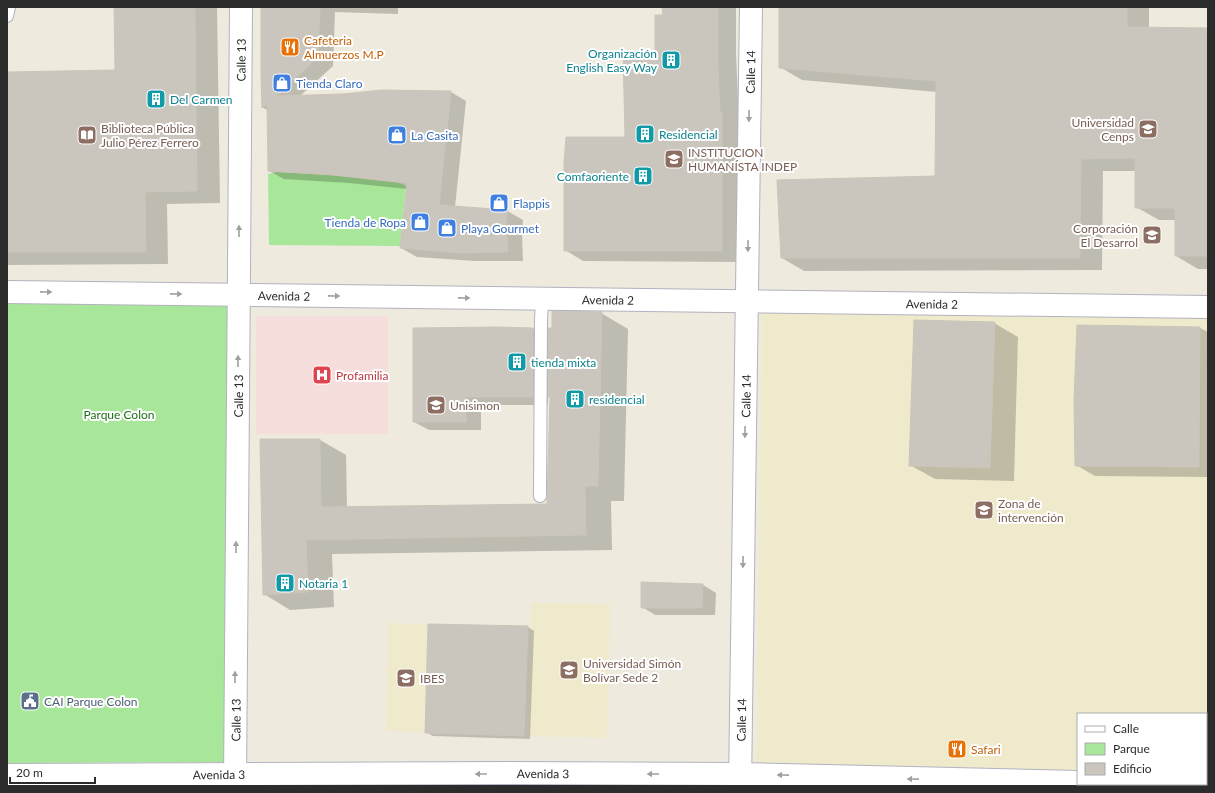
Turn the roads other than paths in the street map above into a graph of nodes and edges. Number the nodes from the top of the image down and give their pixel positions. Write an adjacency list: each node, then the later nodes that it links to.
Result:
1 (9, 7): 4 (lane)
2 (241, 7): 6 (street, Calle 13, one-way to 2)
3 (751, 7): 8 (street, Calle 14, one-way to 8)
4 (7, 16)
5 (7, 292): 6 (street, Avenida 2, one-way to 6)
6 (239, 295): 7 (street, Avenida 2, one-way to 7); 12 (street, Calle 13, one-way to 6)
7 (542, 298): 8 (street, Avenida 2); 10 (lane)
8 (747, 301): 9 (street, Avenida 2); 14 (street, Calle 14, one-way to 14)
9 (1208, 307)
10 (540, 496)
11 (7, 775): 12 (street, Avenida 3)
12 (235, 780): 13 (street, Avenida 3, one-way to 12)
13 (506, 780): 14 (street, Avenida 3, one-way to 13)
14 (741, 780): 15 (street, Avenida 3, one-way to 14)
15 (1077, 782)
16 (1175, 785): 17 (street)
17 (1208, 786)

